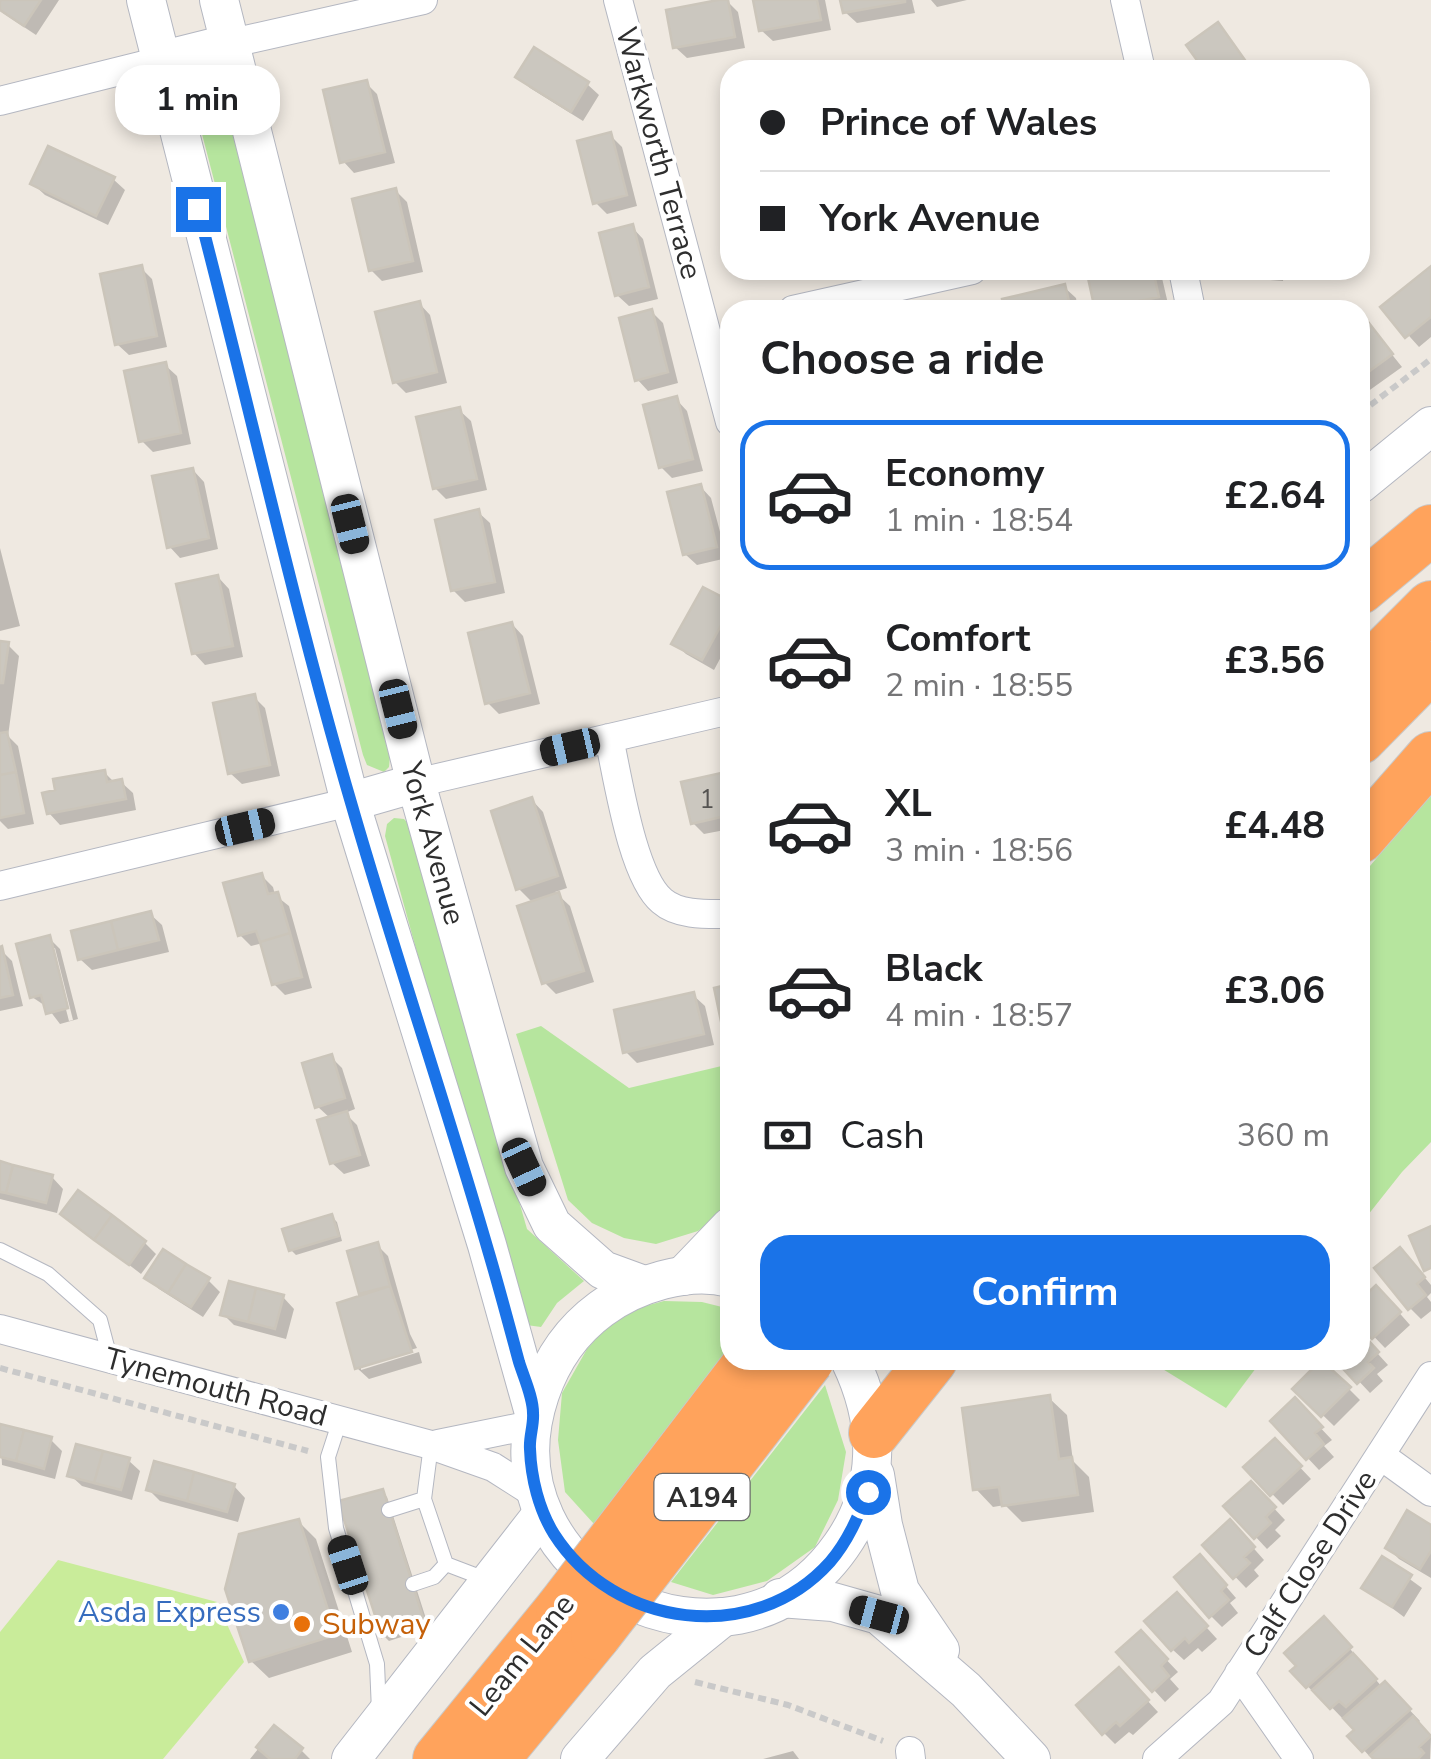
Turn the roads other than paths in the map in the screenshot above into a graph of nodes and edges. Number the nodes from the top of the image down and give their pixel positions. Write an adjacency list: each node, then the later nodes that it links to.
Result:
1 (146, 0): 8 (main road)
2 (219, 0): 6 (main road, York Avenue)
3 (422, 0): 6 (street)
4 (618, 0): 12 (street, Warkworth Terrace)
5 (1126, 0): 7 (street)
6 (228, 44): 8 (main road); 24 (main road, York Avenue)
7 (1138, 60)
8 (160, 61): 9 (street); 25 (main road)
9 (0, 102)
10 (927, 280): 11 (street)
11 (837, 300)
12 (718, 326)
13 (1431, 426): 14 (main road)
14 (1370, 476)
15 (1431, 530): 16 (highway)
16 (1370, 582)
17 (1431, 606): 19 (highway)
18 (1431, 666): 21 (highway)
19 (1370, 667)
20 (720, 712): 22 (street)
21 (1370, 729)
22 (609, 738): 24 (street); 28 (street)
23 (1431, 757): 26 (highway)
24 (416, 783): 25 (main road); 33 (main road, York Avenue)
25 (350, 802): 27 (street); 41 (main road)
26 (1370, 827)
27 (0, 886)
28 (720, 914)
29 (720, 1237): 31 (main road)
30 (0, 1250): 35 (lane)
31 (683, 1276): 32 (main road); 33 (main road)
32 (720, 1278)
33 (644, 1285): 41 (main road)
34 (0, 1329): 35 (street, Tynemouth Road)
35 (110, 1358): 42 (street, Tynemouth Road)
36 (744, 1370): 55 (highway, Leam Lane / A194, bridge)
37 (799, 1370): 55 (highway, Leam Lane / A194, bridge)
38 (855, 1370): 44 (main road)
39 (925, 1370): 44 (highway)
40 (1431, 1376): 45 (street, Calf Close Drive)
41 (532, 1419): 43 (street, Tynemouth Road); 48 (main road)
42 (340, 1420): 43 (street, Tynemouth Road); 58 (lane)
43 (432, 1445): 47 (lane); 48 (street, Tynemouth Road)
44 (874, 1448): 53 (main road); 57 (main road)
45 (1380, 1455): 46 (street, Calf Close Drive); 56 (street, Calf Close Drive)
46 (1431, 1492)
47 (424, 1499): 49 (lane); 50 (lane)
48 (540, 1504): 51 (main road); 54 (main road)
49 (389, 1510)
50 (446, 1564): 51 (lane); 52 (lane)
51 (489, 1580): 58 (main road)
52 (413, 1584)
53 (780, 1598): 54 (main road); 57 (main road)
54 (723, 1617): 62 (main road)
55 (578, 1621): 60 (highway, Leam Lane / A194); 61 (highway, Leam Lane / A194)
56 (1239, 1674): 64 (street, Calf Close Drive); 65 (street, Calf Close Drive)
57 (966, 1690): 63 (main road)
58 (380, 1723): 59 (main road)
59 (352, 1759)
60 (438, 1759)
61 (494, 1759)
62 (580, 1759)
63 (1031, 1759)
64 (1157, 1759)
65 (1298, 1759)

